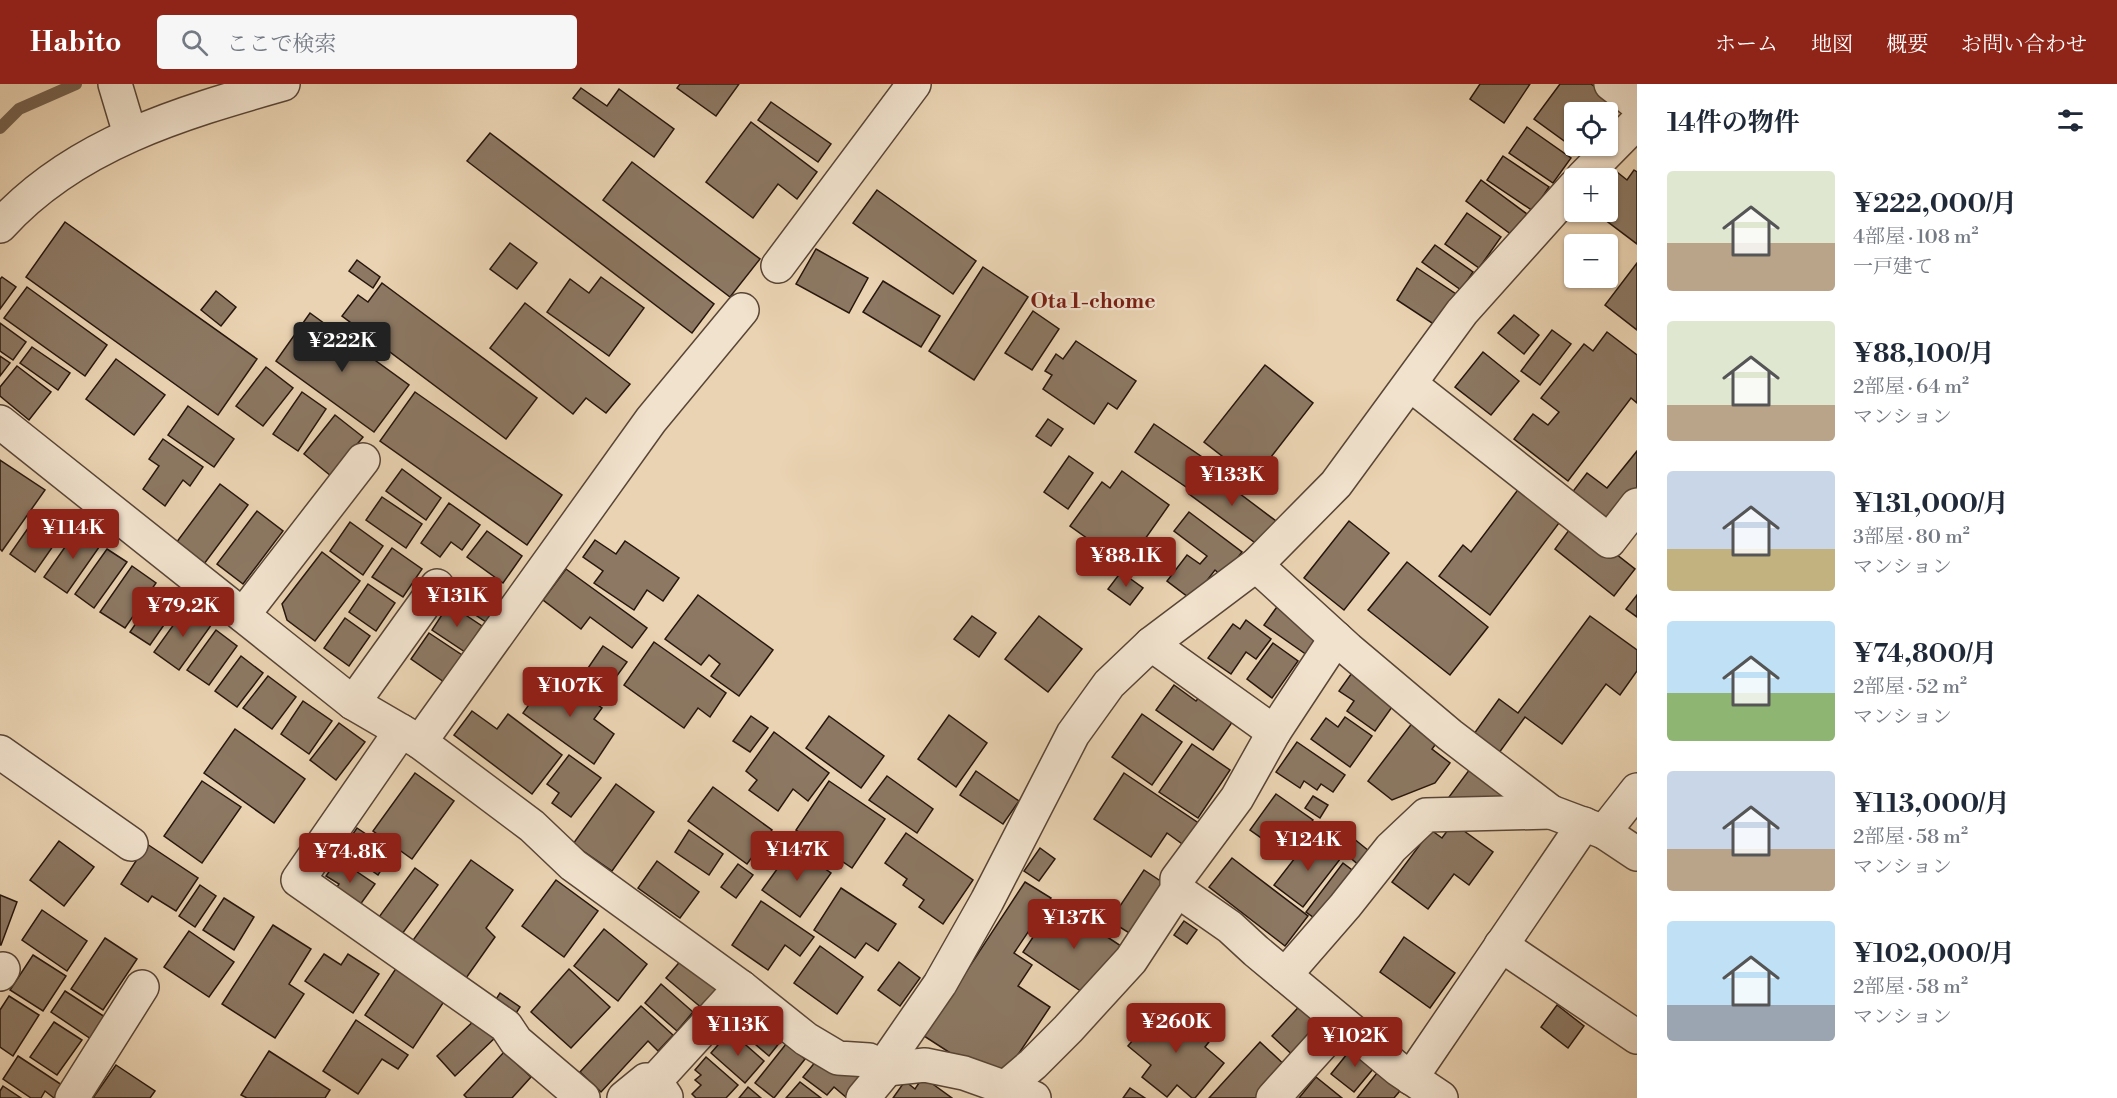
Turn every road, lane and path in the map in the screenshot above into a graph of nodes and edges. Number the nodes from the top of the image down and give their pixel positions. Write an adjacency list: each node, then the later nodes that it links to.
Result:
1 (283, 84): 7 (street)
2 (914, 84): 11 (street)
3 (1611, 84): 5 (street)
4 (115, 85): 7 (street)
5 (1637, 104)
6 (1637, 122): 8 (street)
7 (130, 134): 10 (street)
8 (1592, 168)
9 (1564, 198): 13 (street)
10 (0, 226)
11 (778, 266)
12 (742, 310): 24 (street)
13 (1410, 384): 16 (street); 17 (street)
14 (0, 422): 19 (street)
15 (363, 459): 19 (street)
16 (1636, 507)
17 (1256, 565): 20 (street); 21 (street)
18 (437, 586): 22 (street)
19 (243, 615): 22 (street)
20 (1336, 638): 23 (street); 27 (street)
21 (1151, 644): 23 (street); 38 (street)
22 (353, 703): 24 (street)
23 (1274, 732): 31 (street)
24 (411, 736): 35 (street); 43 (street)
25 (0, 752): 29 (street)
26 (1637, 789): 28 (street)
27 (1551, 812): 28 (street); 33 (street)
28 (1594, 828): 30 (street); 32 (street)
29 (131, 844)
30 (1637, 854)
31 (1177, 890): 33 (street); 41 (street)
32 (1501, 945): 37 (street); 39 (street)
33 (1285, 975): 36 (street)
34 (142, 987): 42 (street)
35 (741, 987): 38 (street); 40 (street)
36 (1341, 1023): 39 (street); 46 (street)
37 (1637, 1037)
38 (887, 1069): 41 (street); 45 (street)
39 (1411, 1078): 47 (street)
40 (661, 1089): 44 (street)
41 (1020, 1093)
42 (72, 1098)
43 (583, 1098)
44 (624, 1098)
45 (863, 1098)
46 (1273, 1098)
47 (1440, 1098)

